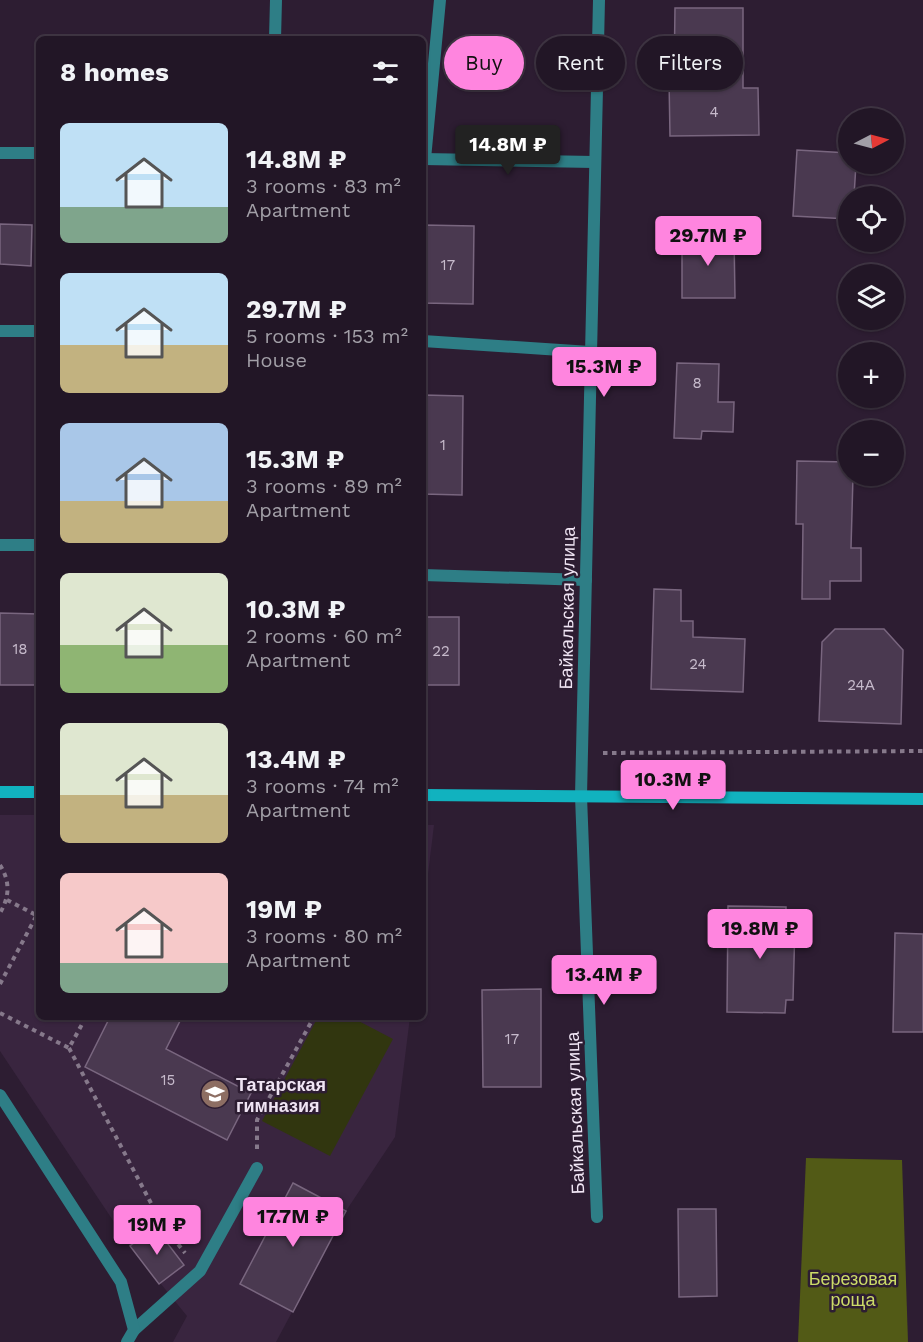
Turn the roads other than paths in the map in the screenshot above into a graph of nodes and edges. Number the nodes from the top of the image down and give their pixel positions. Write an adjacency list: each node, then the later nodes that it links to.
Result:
1 (276, 0): 4 (street)
2 (440, 0): 5 (street)
3 (599, 0): 9 (street, Байкальская улица)
4 (275, 36)
5 (426, 139)
6 (0, 153): 7 (street)
7 (36, 153)
8 (426, 159): 9 (street)
9 (594, 162): 13 (street, Байкальская улица)
10 (0, 331): 11 (street)
11 (36, 331)
12 (426, 341): 13 (street)
13 (590, 352): 17 (street, Байкальская улица)
14 (0, 545): 15 (street)
15 (36, 545)
16 (426, 575): 17 (street)
17 (586, 580): 21 (street, Байкальская улица)
18 (0, 792): 19 (street)
19 (36, 792)
20 (426, 795): 21 (street)
21 (581, 796): 22 (street); 25 (street, Байкальская улица)
22 (923, 799)
23 (0, 1095): 26 (street)
24 (257, 1168): 26 (street)
25 (597, 1217)
26 (134, 1330): 27 (street)
27 (127, 1342)

